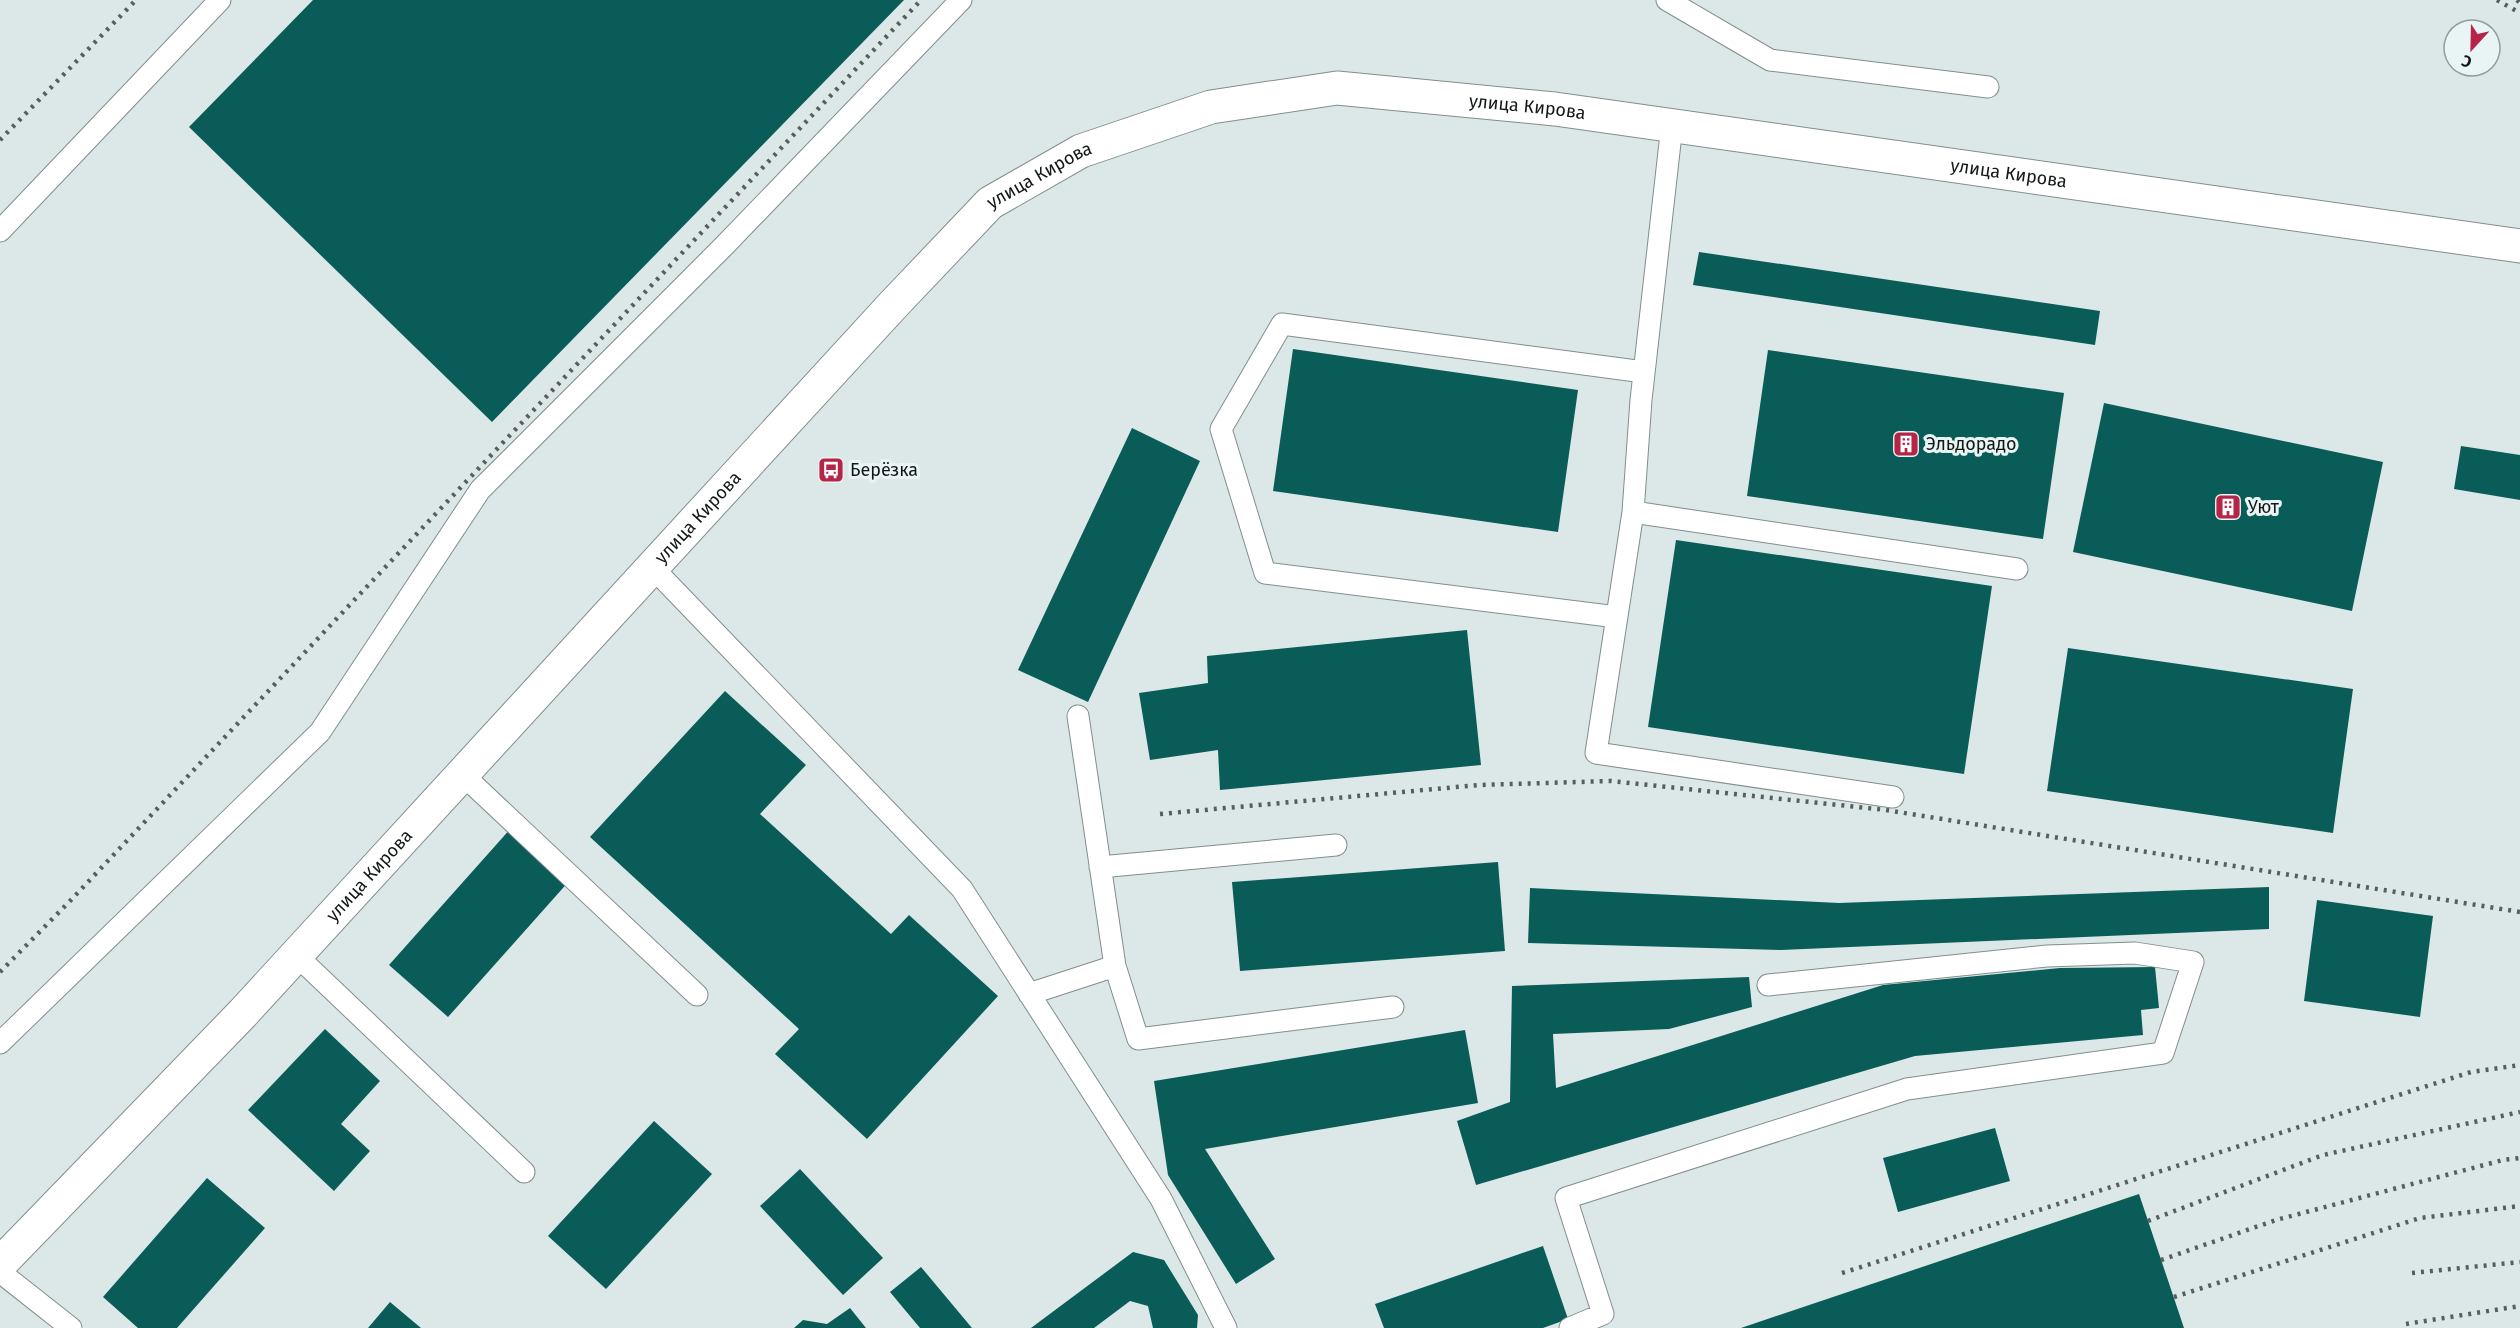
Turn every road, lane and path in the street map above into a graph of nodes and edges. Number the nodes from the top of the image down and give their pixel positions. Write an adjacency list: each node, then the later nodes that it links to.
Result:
1 (220, 0): 6 (lane)
2 (961, 0): 24 (lane)
3 (1667, 0): 4 (lane)
4 (1988, 87)
5 (1672, 125): 7 (main road, улица Кирова); 8 (lane); 10 (main road, улица Кирова)
6 (0, 231)
7 (2520, 246)
8 (1644, 372): 9 (lane); 12 (lane)
9 (1633, 512): 11 (lane); 12 (lane)
10 (652, 567): 14 (main road, улица Кирова); 21 (lane)
11 (2016, 569)
12 (1617, 617): 15 (lane)
13 (1078, 716): 17 (lane)
14 (462, 774): 18 (main road, улица Кирова); 22 (lane)
15 (1893, 797)
16 (1336, 845): 17 (lane)
17 (1100, 867): 19 (lane)
18 (296, 955): 25 (lane); 26 (main road, улица Кирова)
19 (1115, 966): 21 (lane); 23 (lane)
20 (1768, 984): 30 (lane)
21 (1029, 993): 29 (lane)
22 (697, 995)
23 (1393, 1007)
24 (0, 1043)
25 (524, 1172)
26 (0, 1264)
27 (0, 1272): 28 (lane)
28 (71, 1328)
29 (1226, 1328)
30 (1570, 1328)

